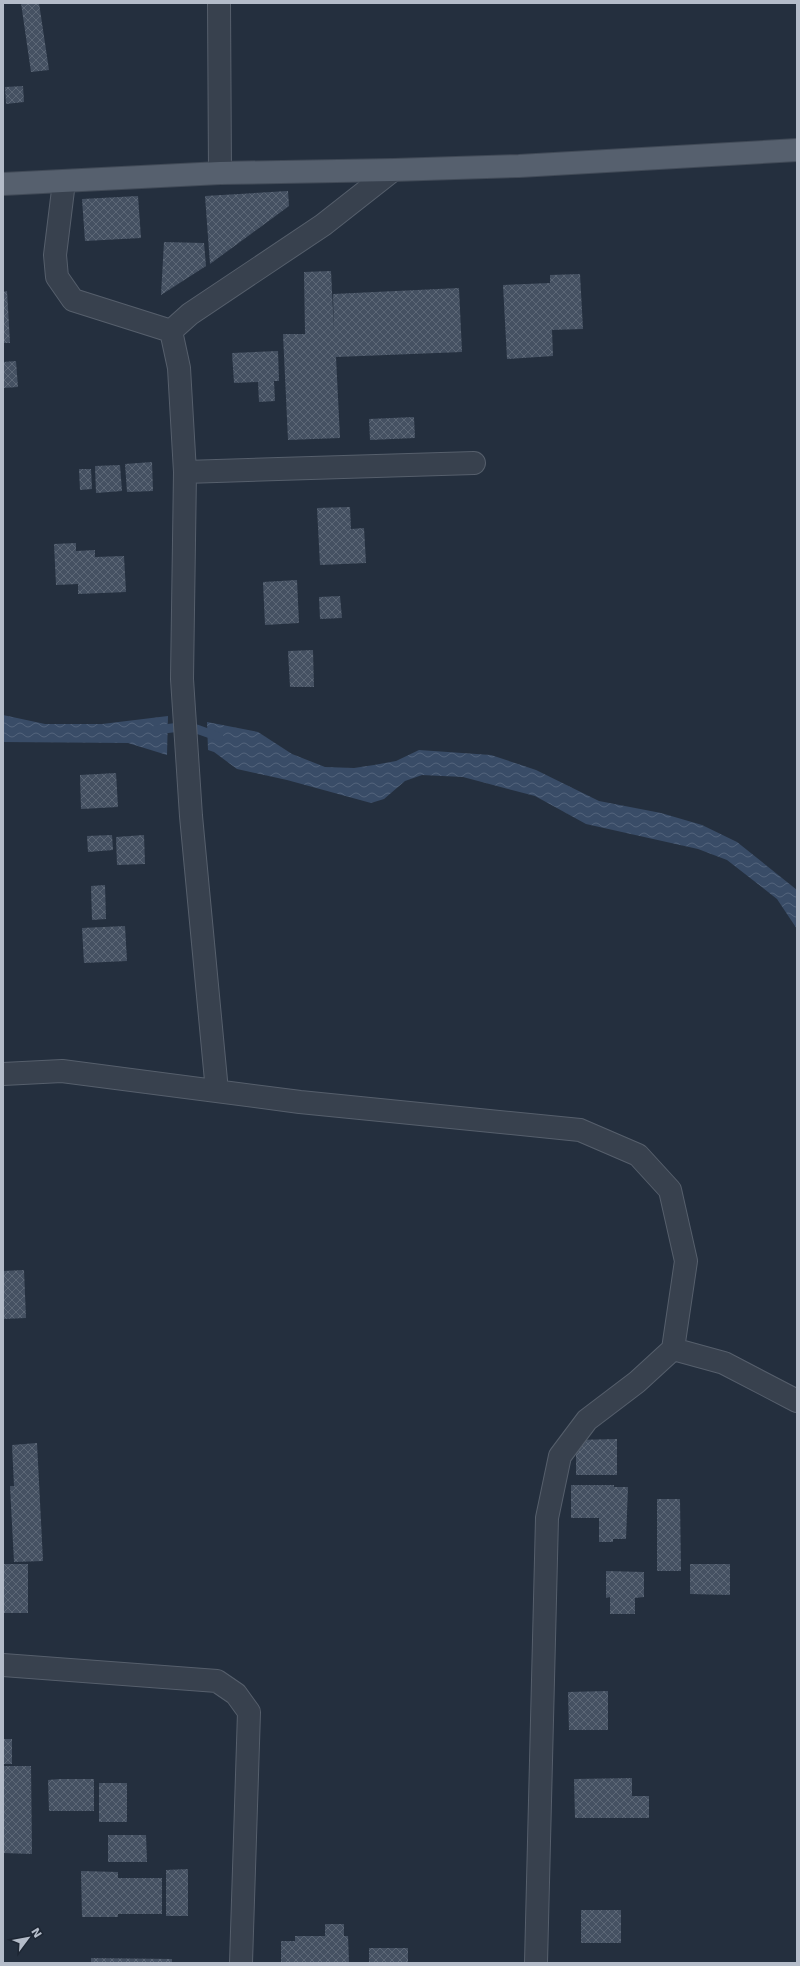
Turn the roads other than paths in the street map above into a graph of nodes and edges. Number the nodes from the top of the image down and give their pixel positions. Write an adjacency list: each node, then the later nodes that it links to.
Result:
1 (219, 3): 4 (street)
2 (797, 150): 3 (main road)
3 (393, 170): 4 (main road); 7 (street)
4 (220, 172): 5 (main road)
5 (64, 182): 6 (main road); 7 (street)
6 (3, 184)
7 (171, 331): 9 (street)
8 (474, 463): 9 (street)
9 (185, 472): 11 (street)
10 (3, 1074): 11 (street)
11 (217, 1091): 12 (street)
12 (673, 1350): 13 (street); 16 (street)
13 (797, 1401)
14 (3, 1665): 15 (street)
15 (242, 1963)
16 (536, 1963)

